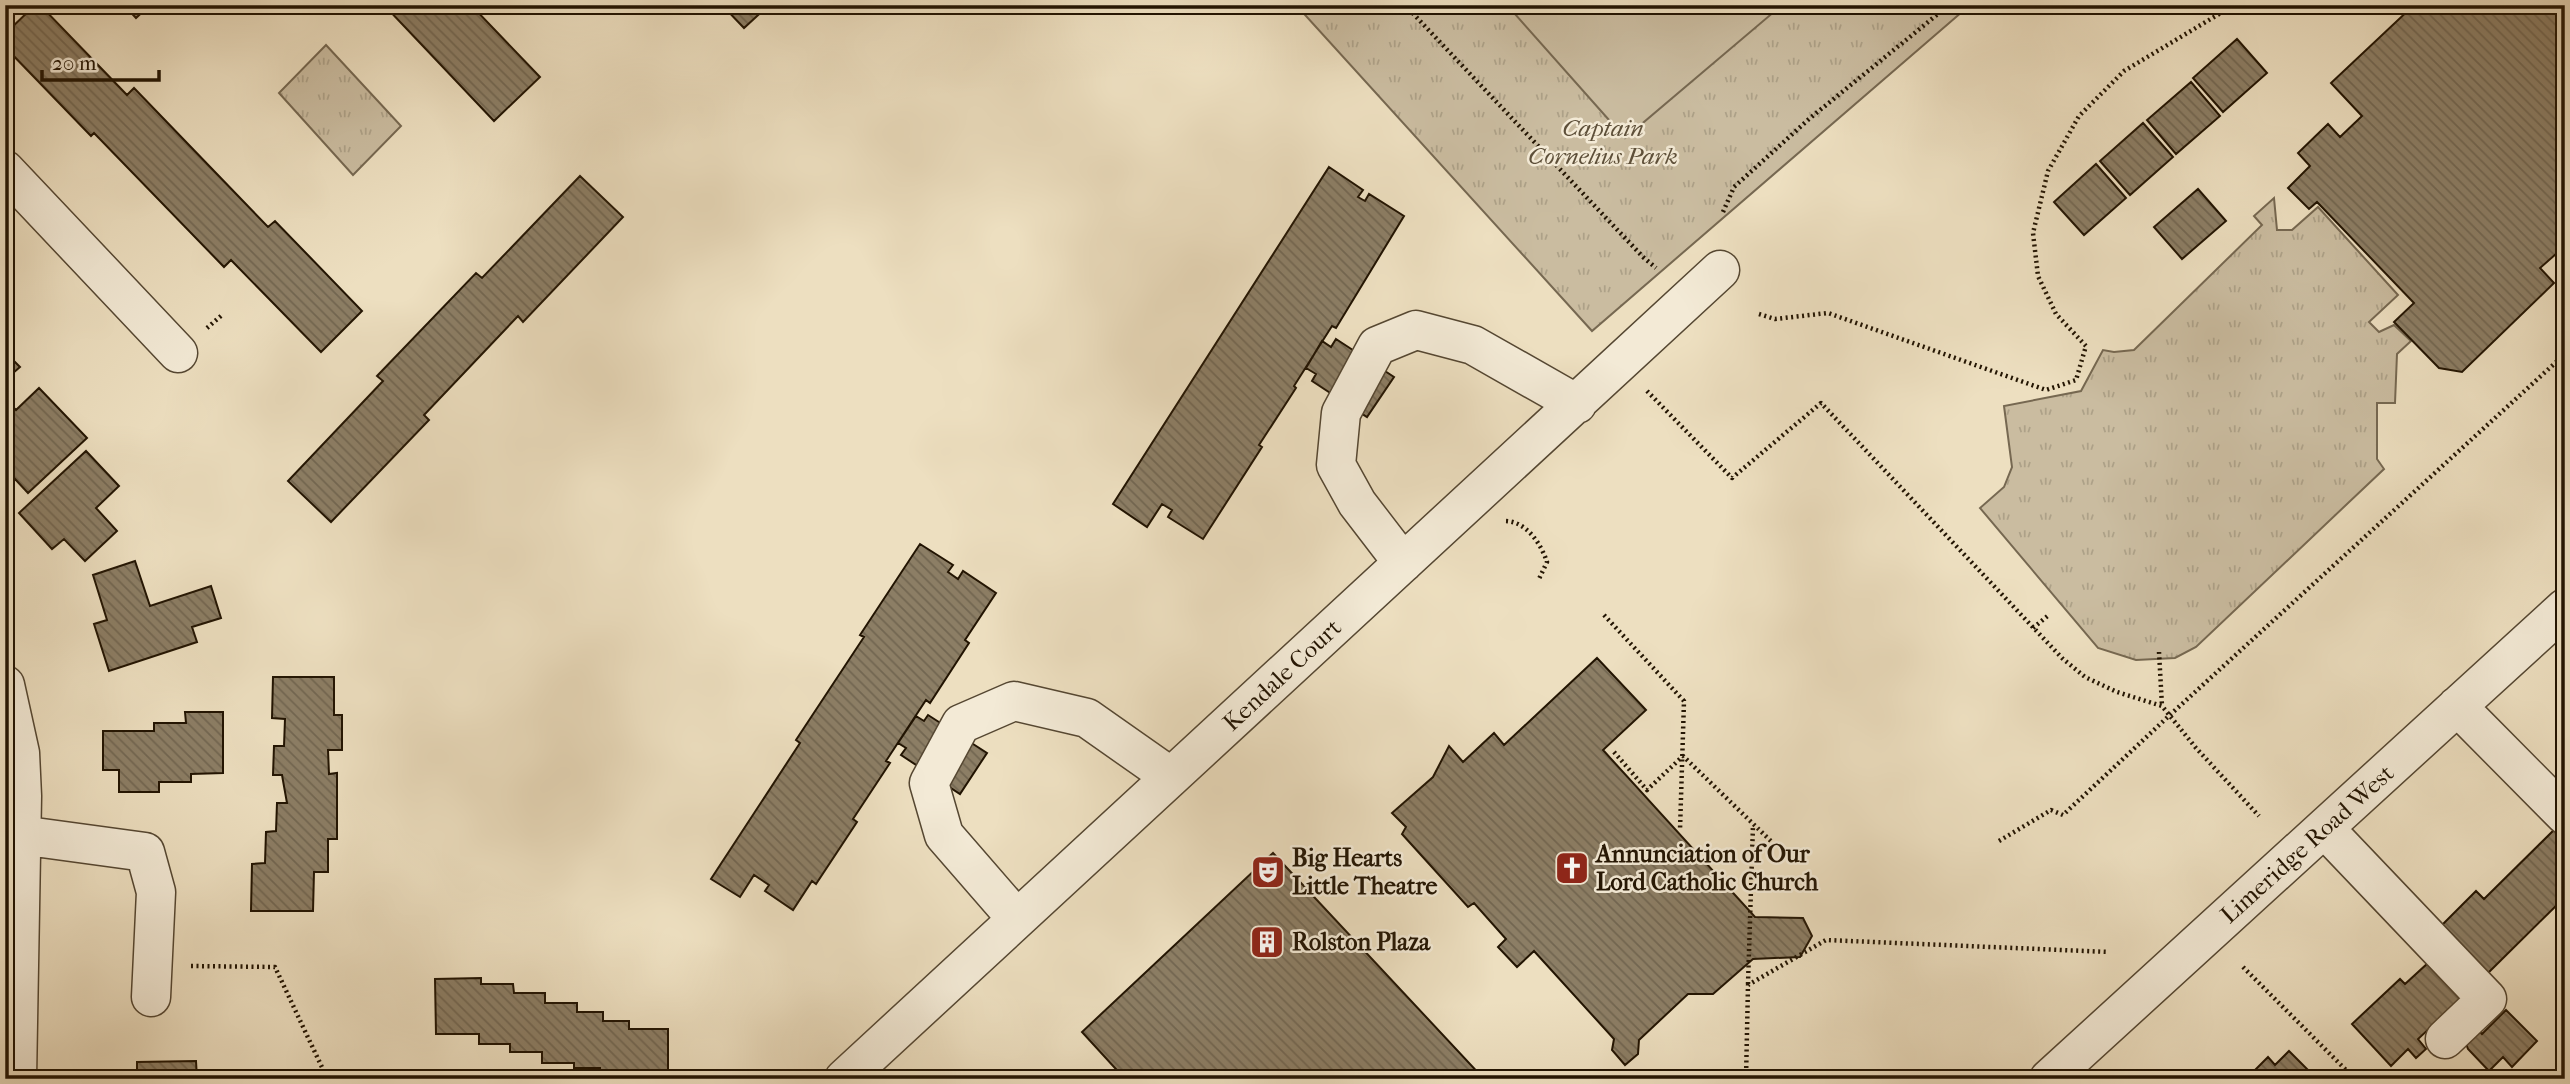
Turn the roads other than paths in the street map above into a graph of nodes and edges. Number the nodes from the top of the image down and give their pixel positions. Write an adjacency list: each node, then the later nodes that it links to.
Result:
1 (5, 170): 3 (street)
2 (1720, 270): 4 (street, Kendale Court)
3 (178, 353)
4 (1577, 404): 5 (street, Kendale Court); 5 (street)
5 (1403, 563): 9 (street, Kendale Court)
6 (2565, 608): 8 (street, Limeridge Road West)
7 (5, 685): 12 (street)
8 (2456, 706): 10 (street); 11 (street, Limeridge Road West)
9 (1171, 777): 13 (street, Kendale Court); 13 (street)
10 (2565, 815)
11 (2324, 828): 15 (street); 18 (street, Limeridge Road West)
12 (20, 835): 14 (street); 16 (street)
13 (1017, 919): 17 (street, Kendale Court)
14 (151, 981)
15 (2445, 1039)
16 (17, 1079)
17 (844, 1079)
18 (2049, 1079)

